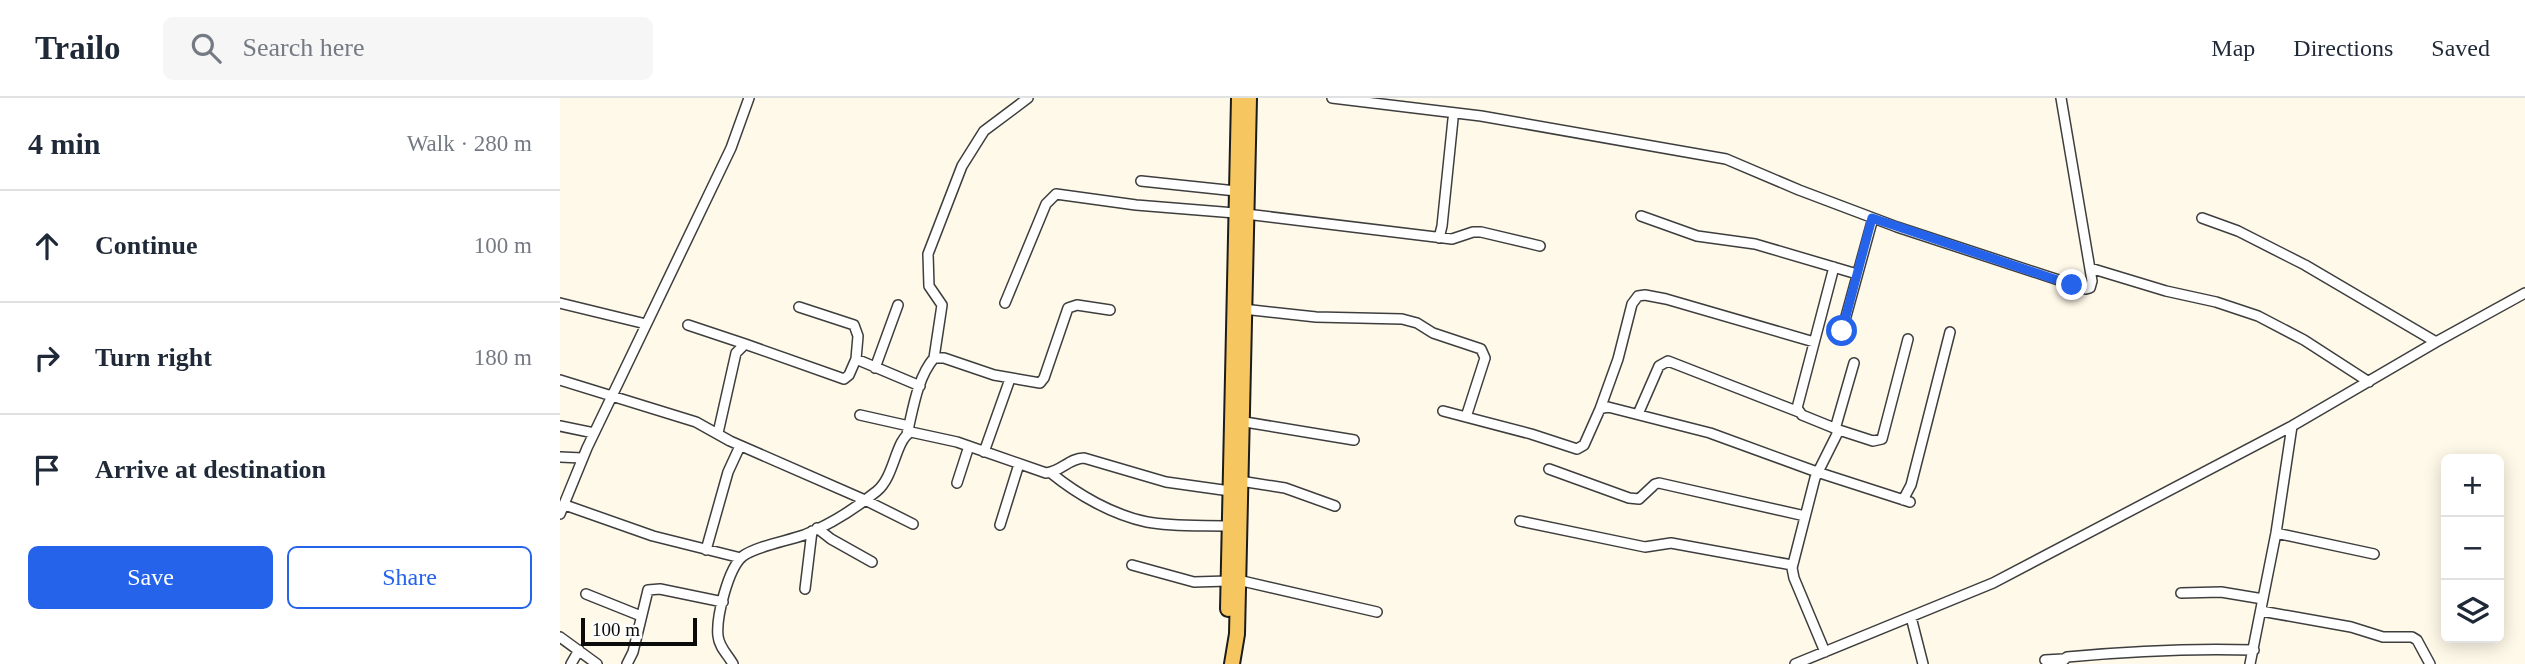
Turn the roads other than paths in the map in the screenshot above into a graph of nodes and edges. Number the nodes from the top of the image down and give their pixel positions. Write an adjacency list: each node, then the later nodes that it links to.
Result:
1 (749, 98): 27 (street)
2 (1028, 98): 35 (street)
3 (1239, 98): 9 (main road)
4 (1249, 98): 10 (main road)
5 (1332, 98): 12 (street)
6 (2061, 98): 18 (street)
7 (1453, 119): 15 (street)
8 (1141, 180): 9 (street)
9 (1236, 191): 10 (main road)
10 (1240, 214): 14 (main road); 15 (street); 22 (street)
11 (1641, 216): 17 (street)
12 (1872, 218): 18 (street); 19 (street)
13 (2202, 218): 33 (street)
14 (1240, 235): 25 (main road); 50 (main road)
15 (1439, 238): 16 (street)
16 (1540, 246)
17 (1834, 267): 19 (street); 32 (street)
18 (2090, 268): 41 (street)
19 (1857, 274): 29 (street)
20 (2525, 293): 33 (street)
21 (560, 303): 27 (street)
22 (1004, 303)
23 (898, 305): 38 (street)
24 (799, 307): 36 (street)
25 (1243, 309): 49 (street); 50 (main road)
26 (1110, 310): 39 (street)
27 (646, 324): 43 (street)
28 (688, 325): 34 (street)
29 (1842, 331)
30 (1950, 332): 65 (street)
31 (1908, 339): 53 (street)
32 (1814, 342): 44 (street); 46 (street)
33 (2436, 342): 41 (street)
34 (744, 344): 36 (street); 56 (street)
35 (934, 358): 39 (street); 42 (street)
36 (856, 359): 38 (street)
37 (1854, 363): 53 (street)
38 (875, 368): 42 (street)
39 (1010, 379): 60 (street)
40 (560, 380): 43 (street)
41 (2370, 382): 52 (street)
42 (920, 386): 54 (street)
43 (612, 395): 55 (street); 56 (street)
44 (1600, 409): 47 (street); 49 (street)
45 (1443, 411): 49 (street)
46 (1799, 412): 47 (street); 53 (street)
47 (1638, 414): 65 (street)
48 (860, 415): 54 (street)
49 (1466, 417)
50 (1236, 421): 57 (street); 68 (main road)
51 (560, 426): 55 (street)
52 (2292, 426): 78 (street); 94 (street)
53 (1837, 429): 65 (street)
54 (908, 430): 59 (street); 69 (street)
55 (594, 433): 62 (street)
56 (718, 433): 58 (street)
57 (1354, 440)
58 (740, 446): 69 (street); 79 (street)
59 (969, 446): 60 (street); 67 (street)
60 (984, 452): 63 (street)
61 (560, 457): 62 (street)
62 (582, 458): 71 (street)
63 (1019, 464): 66 (street); 75 (street)
64 (1549, 468): 72 (street)
65 (1817, 472): 72 (street)
66 (1051, 473): 68 (street); 76 (street)
67 (957, 483)
68 (1235, 486): 70 (street); 76 (main road); 85 (main road)
69 (865, 500): 74 (street); 77 (street)
70 (1335, 506)
71 (562, 510): 79 (street)
72 (1805, 516): 84 (street)
73 (1520, 521): 84 (street)
74 (913, 524)
75 (1000, 525)
76 (1229, 526): 85 (main road)
77 (815, 530): 81 (street); 82 (street); 86 (street)
78 (2276, 533): 80 (street); 89 (street)
79 (706, 550): 81 (street)
80 (2374, 554)
81 (741, 558): 90 (street)
82 (872, 562)
83 (1132, 565): 85 (street)
84 (1792, 565): 98 (street)
85 (1233, 581): 92 (street); 99 (main road)
86 (805, 589)
87 (2181, 593): 89 (street)
88 (586, 594): 93 (street)
89 (2263, 599): 91 (street)
90 (723, 602): 93 (street); 105 (street)
91 (2261, 611): 97 (street); 109 (street)
92 (1377, 612)
93 (641, 616): 104 (street)
94 (1912, 617): 98 (street); 107 (street)
95 (560, 637): 96 (street)
96 (579, 650): 102 (street); 103 (street)
97 (2254, 650): 101 (street); 108 (street)
98 (1825, 652): 106 (street)
99 (1232, 658)
100 (2045, 660): 101 (street)
101 (2062, 661)
102 (571, 664)
103 (597, 664)
104 (626, 664)
105 (733, 664)
106 (1796, 664)
107 (1923, 664)
108 (2250, 664)
109 (2430, 664)

